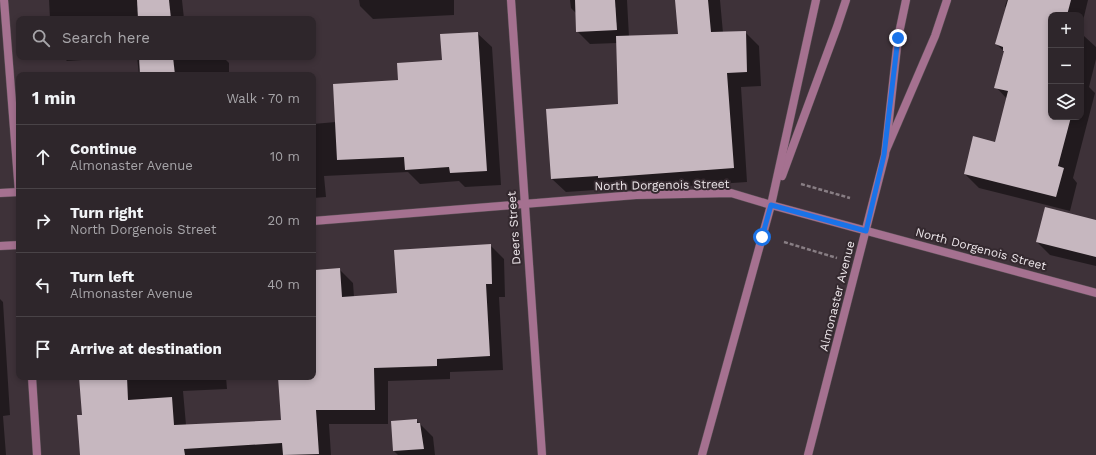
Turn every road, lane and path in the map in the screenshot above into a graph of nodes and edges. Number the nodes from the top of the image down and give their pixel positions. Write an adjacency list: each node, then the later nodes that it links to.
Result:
1 (4, 0): 7 (street)
2 (511, 0): 13 (street, Deers Street)
3 (816, 0): 14 (street)
4 (846, 0): 14 (street)
5 (906, 0): 8 (street, Almonaster Avenue)
6 (947, 0): 8 (street)
7 (16, 154)
8 (884, 155): 16 (street, Almonaster Avenue)
9 (799, 184): 12 (path)
10 (16, 192): 11 (street)
11 (0, 193)
12 (850, 198)
13 (525, 203): 14 (street, North Dorgenois Street); 15 (street, North Dorgenois Street); 24 (street, Deers Street)
14 (771, 205): 16 (street, North Dorgenois Street); 25 (street)
15 (316, 221)
16 (866, 231): 21 (street, North Dorgenois Street); 26 (street, Almonaster Avenue)
17 (784, 242): 20 (path)
18 (16, 245): 19 (street)
19 (0, 246)
20 (837, 258)
21 (1096, 293)
22 (32, 380): 23 (street)
23 (37, 455)
24 (542, 455)
25 (702, 455)
26 (808, 455)

